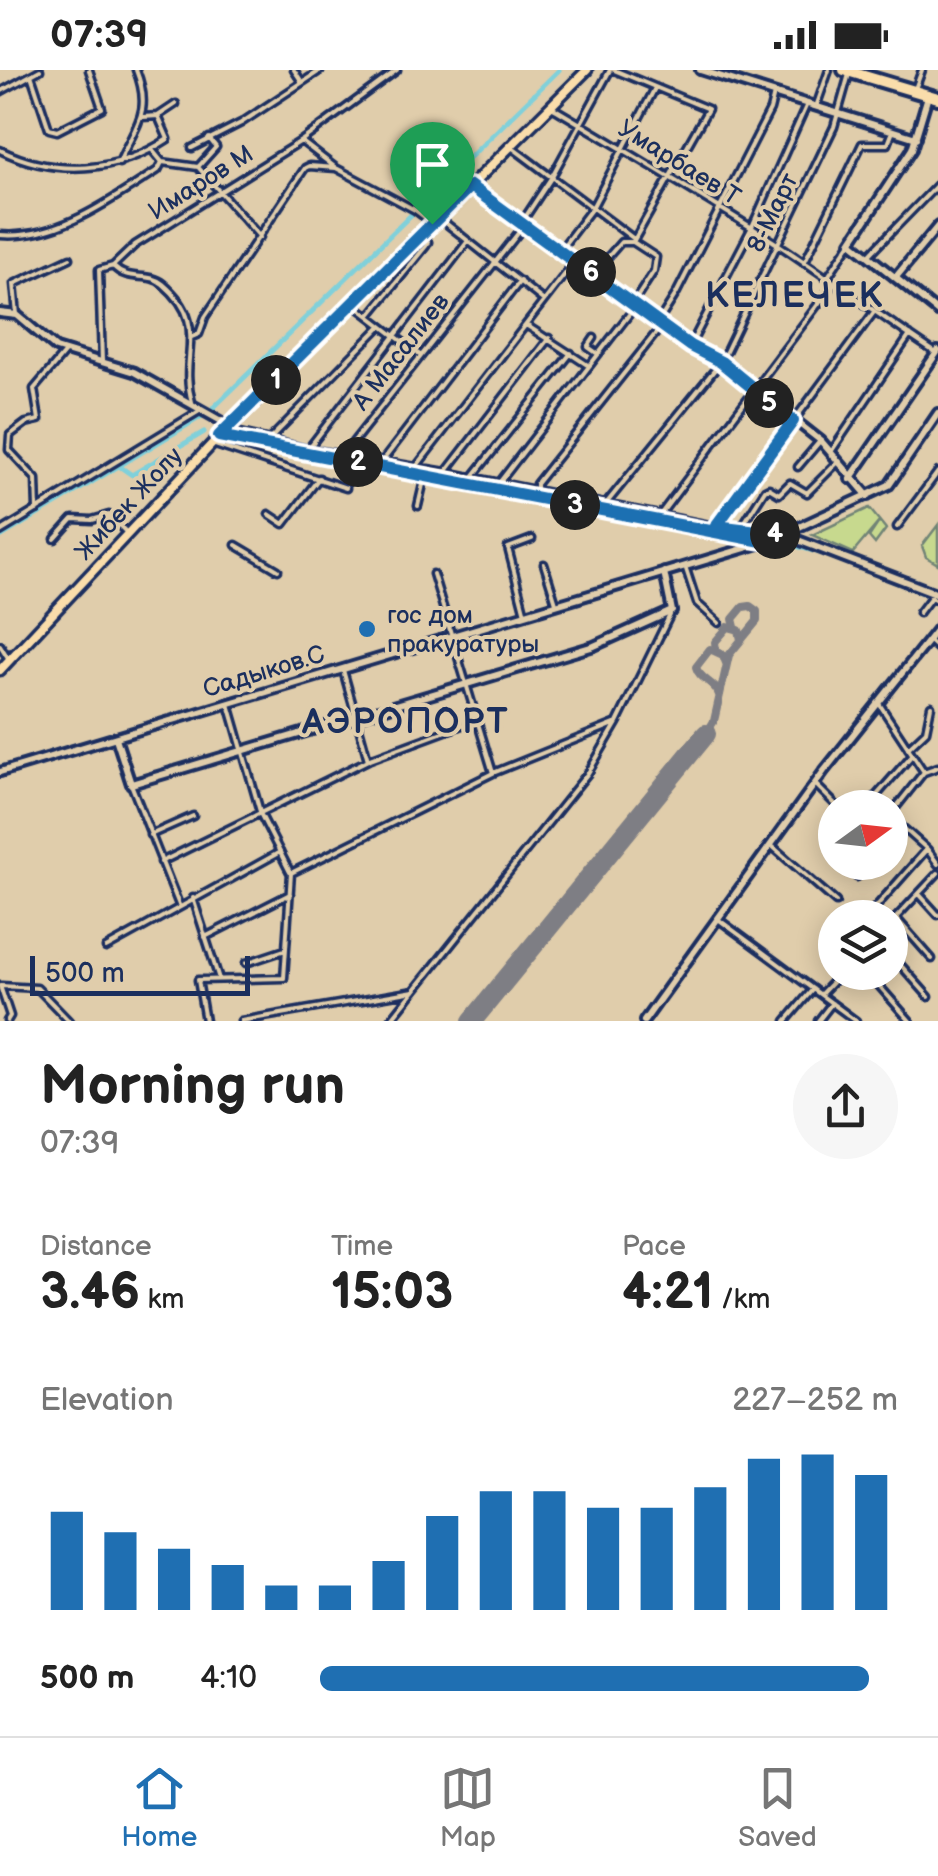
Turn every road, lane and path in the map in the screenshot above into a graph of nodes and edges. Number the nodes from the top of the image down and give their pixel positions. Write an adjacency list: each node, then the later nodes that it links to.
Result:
1 (40, 70): 13 (street)
2 (89, 70): 13 (street)
3 (136, 70): 26 (street)
4 (294, 70): 14 (street)
5 (322, 70): 14 (street)
6 (398, 70): 31 (street, Имаров М)
7 (587, 70): 22 (main road, Жибек Жолу)
8 (612, 70): 15 (street); 27 (street, А Масалиев)
9 (700, 70): 18 (street)
10 (829, 70): 23 (street)
11 (922, 70): 16 (street)
12 (847, 71): 16 (highway); 24 (street, 8-Март)
13 (31, 75): 17 (street)
14 (302, 82): 29 (street)
15 (655, 88): 36 (street); 42 (street)
16 (915, 91): 19 (highway)
17 (0, 92)
18 (774, 94): 21 (street); 47 (street)
19 (933, 96): 30 (street)
20 (176, 104): 25 (street)
21 (808, 104): 23 (street); 51 (street)
22 (550, 106): 27 (street, Умарбаев Т); 32 (main road, Жибек Жолу)
23 (816, 107): 24 (street)
24 (838, 114): 28 (street); 58 (street, 8-Март)
25 (158, 116): 26 (street); 35 (street)
26 (142, 117): 38 (street)
27 (580, 124): 36 (street, Умарбаев Т); 41 (street, А Масалиев)
28 (893, 131): 30 (street); 64 (street)
29 (209, 138): 33 (street); 39 (street)
30 (916, 138): 57 (street)
31 (301, 141): 40 (street); 45 (street, Имаров М)
32 (510, 146): 41 (street); 44 (main road, Жибек Жолу)
33 (192, 148)
34 (0, 150): 38 (street)
35 (152, 150): 37 (street); 38 (street)
36 (624, 150): 42 (street, Умарбаев Т); 46 (street)
37 (162, 162): 39 (street); 53 (street)
38 (118, 163)
39 (198, 167): 45 (street)
40 (336, 168): 48 (street); 54 (street)
41 (551, 178): 46 (street); 49 (street, А Масалиев)
42 (669, 180): 47 (street, Умарбаев Т); 56 (street)
43 (937, 184): 60 (street)
44 (470, 186): 48 (main road, Жибек Жолу); 49 (street)
45 (220, 192): 54 (street); 65 (street, Имаров М)
46 (592, 208): 56 (street); 59 (street)
47 (718, 210): 51 (street, Умарбаев Т); 79 (street)
48 (435, 220): 52 (main road, Жибек Жолу); 55 (street)
49 (524, 223): 59 (street); 63 (street, А Масалиев)
50 (938, 226): 68 (street)
51 (751, 229): 58 (street, Умарбаев Т); 87 (street)
52 (421, 234): 72 (main road, Жибек Жолу); 78 (street)
53 (0, 235)
54 (260, 237): 84 (street)
55 (468, 240): 63 (street); 82 (street)
56 (634, 241): 66 (street); 73 (street)
57 (851, 242): 60 (street); 67 (street)
58 (778, 244): 64 (street, Умарбаев Т); 94 (street, 8-Март)
59 (560, 250): 62 (street)
60 (869, 255): 68 (street)
61 (70, 258): 77 (street)
62 (575, 260): 66 (street); 71 (street)
63 (494, 261): 69 (street); 92 (street, А Масалиев)
64 (804, 263): 67 (street, Умарбаев Т)
65 (113, 266): 84 (street); 93 (street)
66 (593, 274): 73 (street)
67 (827, 278): 70 (street, Умарбаев Т)
68 (896, 278): 75 (street)
69 (520, 281): 71 (street); 106 (street)
70 (834, 283): 74 (street, Умарбаев Т); 96 (street)
71 (544, 301): 80 (street)
72 (352, 303): 78 (street); 100 (main road, Жибек Жолу)
73 (635, 303): 79 (street); 91 (street)
74 (874, 312): 83 (street, Умарбаев Т); 99 (street)
75 (938, 312)
76 (0, 313): 77 (street)
77 (17, 315): 88 (street)
78 (369, 316): 81 (street)
79 (661, 322): 87 (street); 118 (street)
80 (526, 325): 85 (street); 109 (street)
81 (381, 326): 82 (street); 102 (street)
82 (395, 336): 92 (street); 103 (street)
83 (910, 336): 89 (street, Умарбаев Т); 104 (street)
84 (192, 337): 97 (street)
85 (548, 338): 90 (street); 110 (street)
86 (594, 338): 91 (street)
87 (690, 346): 94 (street)
88 (66, 351): 93 (street); 122 (street)
89 (937, 352): 115 (street)
90 (571, 353): 95 (street); 114 (street)
91 (598, 354): 95 (street)
92 (420, 356): 105 (street, А Масалиев)
93 (102, 362): 97 (street)
94 (721, 362): 96 (street); 121 (street, 8-Март)
95 (589, 366): 116 (street)
96 (755, 392): 99 (street); 124 (street)
97 (198, 408): 100 (street); 122 (street)
98 (938, 413): 119 (street)
99 (793, 421): 101 (street); 126 (street)
100 (222, 434): 102 (street); 112 (street); 113 (street); 130 (main road, Жибек Жолу)
101 (820, 440): 104 (street); 108 (street)
102 (269, 441): 103 (street)
103 (308, 449): 105 (street)
104 (830, 454): 107 (street)
105 (344, 456): 106 (street)
106 (380, 463): 109 (street)
107 (838, 463): 115 (street); 128 (street)
108 (798, 467)
109 (415, 468): 110 (street)
110 (446, 472): 114 (street)
111 (938, 472): 127 (street)
112 (424, 476): 120 (street); 135 (street)
113 (318, 478): 117 (street); 123 (street)
114 (472, 479): 116 (street)
115 (850, 480): 119 (street)
116 (498, 484): 118 (street)
117 (346, 488)
118 (536, 492): 121 (street)
119 (868, 496): 125 (street)
120 (418, 506)
121 (605, 506): 124 (street)
122 (36, 510): 129 (street)
123 (269, 514)
124 (659, 516): 126 (street)
125 (805, 524): 131 (street); 134 (street)
126 (716, 526): 128 (street)
127 (897, 527)
128 (739, 531): 131 (street)
129 (0, 532)
130 (128, 534): 132 (street); 153 (main road, Жибек Жолу)
131 (781, 535): 134 (street); 135 (street, Садыков.С)
132 (54, 539)
133 (532, 539): 146 (street)
134 (801, 540): 142 (street)
135 (768, 541): 138 (street, Садыков.С)
136 (236, 545): 139 (street)
137 (544, 564): 143 (street)
138 (685, 566): 140 (street, Садыков.С); 147 (street)
139 (278, 570)
140 (664, 572): 143 (street, Садыков.С); 144 (street)
141 (434, 574): 149 (street)
142 (938, 597): 145 (street)
143 (557, 606): 146 (street, Садыков.С)
144 (672, 611): 156 (street); 162 (street)
145 (919, 613)
146 (526, 615): 149 (street, Садыков.С)
147 (719, 622)
148 (938, 628): 150 (street)
149 (451, 637): 155 (street, Садыков.С); 156 (street)
150 (928, 640): 152 (street); 157 (street)
151 (0, 645): 153 (street)
152 (938, 649)
153 (10, 660): 154 (main road, Жибек Жолу)
154 (0, 670)
155 (343, 670): 158 (street, Садыков.С); 160 (street)
156 (468, 684): 160 (street); 161 (street)
157 (879, 703): 164 (street); 173 (street)
158 (229, 704): 163 (street, Садыков.С); 165 (street)
159 (931, 706): 164 (street)
160 (356, 718): 165 (street); 167 (street)
161 (478, 719): 167 (street); 171 (street)
162 (617, 723): 171 (street); 206 (street)
163 (116, 738): 169 (street, Садыков.С); 172 (street)
164 (908, 748): 166 (street)
165 (243, 752): 172 (street); 177 (street)
166 (912, 755): 170 (street); 175 (street)
167 (368, 760): 177 (street)
168 (938, 767): 170 (street)
169 (0, 772)
170 (924, 772): 176 (street)
171 (494, 773): 186 (street)
172 (132, 784): 180 (street)
173 (816, 784): 174 (street); 181 (street)
174 (822, 790)
175 (885, 790)
176 (908, 793)
177 (262, 815): 183 (street); 184 (street)
178 (193, 816): 180 (street)
179 (908, 832): 182 (street)
180 (150, 835): 184 (street)
181 (772, 846): 191 (street); 196 (street)
182 (928, 849): 185 (street); 192 (street)
183 (280, 852): 186 (street); 190 (street)
184 (162, 862): 193 (street)
185 (938, 864)
186 (291, 873): 188 (street)
187 (938, 874): 189 (street)
188 (290, 894): 198 (street); 200 (street)
189 (919, 894): 194 (street); 195 (street)
190 (193, 898): 193 (street); 198 (street)
191 (834, 900)
192 (882, 900)
193 (179, 905): 199 (street)
194 (908, 905)
195 (938, 916)
196 (718, 920): 207 (street); 218 (street)
197 (908, 931): 201 (street)
198 (205, 937): 204 (street)
199 (106, 948)
200 (284, 950): 202 (street); 204 (street)
201 (932, 958)
202 (246, 963)
203 (908, 973): 211 (street)
204 (219, 979): 215 (street)
205 (0, 986): 213 (street); 214 (street)
206 (414, 990): 216 (street); 217 (street)
207 (813, 990): 210 (street); 219 (street)
208 (825, 990): 210 (street)
209 (883, 990): 222 (street)
210 (820, 995): 212 (street)
211 (929, 996)
212 (832, 1004): 220 (street); 221 (street)
213 (7, 1021)
214 (69, 1021)
215 (205, 1021)
216 (241, 1021)
217 (390, 1021)
218 (644, 1021)
219 (786, 1021)
220 (818, 1021)
221 (856, 1021)
222 (910, 1021)

